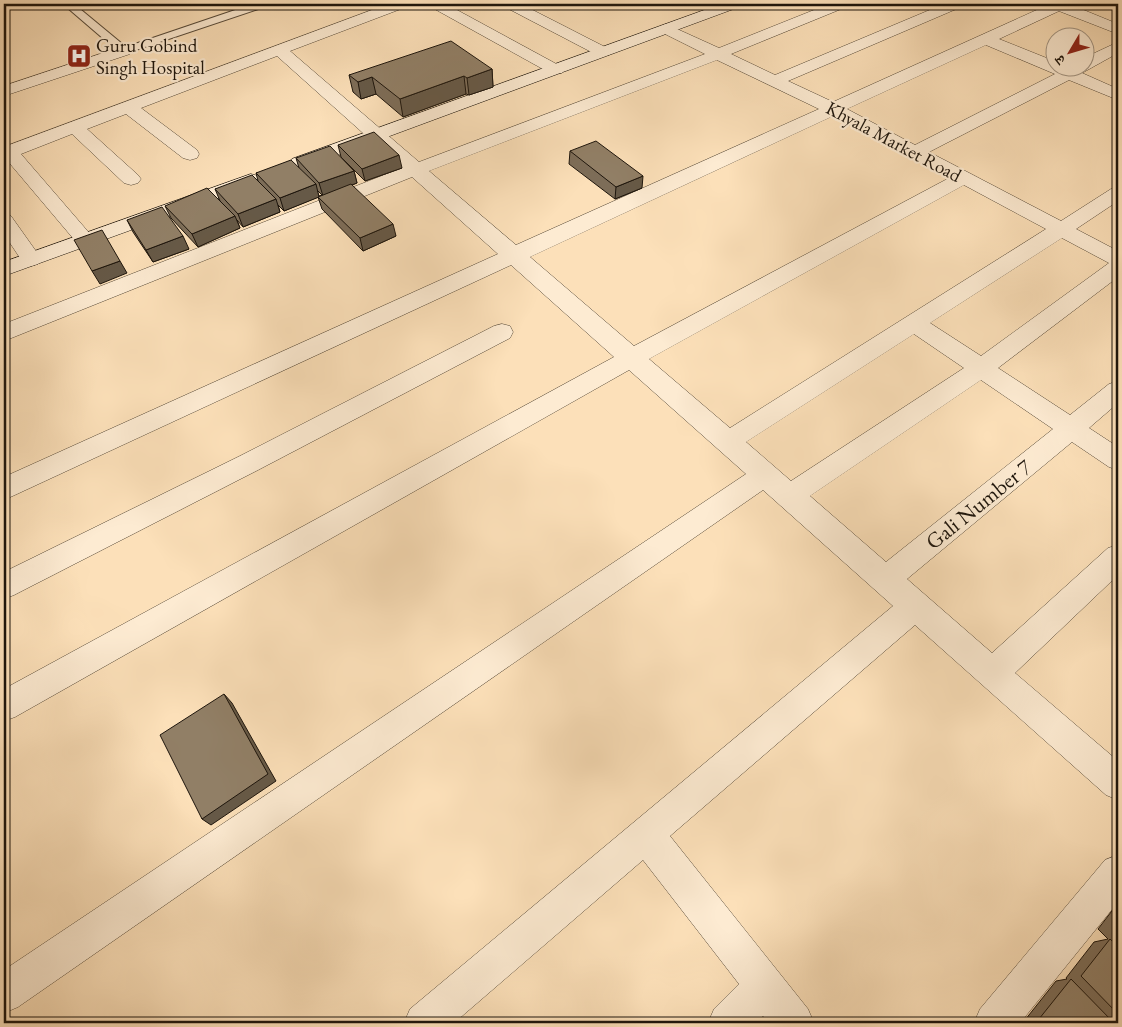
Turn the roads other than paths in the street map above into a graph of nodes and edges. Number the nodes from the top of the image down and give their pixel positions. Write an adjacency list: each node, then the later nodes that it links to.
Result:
1 (68, 4): 15 (lane)
2 (263, 4): 15 (lane)
3 (401, 4): 14 (street)
4 (436, 4): 20 (street)
5 (510, 4): 16 (street)
6 (841, 4): 17 (street)
7 (956, 4): 23 (street)
8 (726, 5): 10 (street)
9 (1059, 5): 11 (street); 12 (street)
10 (666, 29): 16 (street); 17 (street, Khyala Market Road)
11 (1118, 29)
12 (984, 38): 19 (street); 27 (street)
13 (1118, 47): 18 (street)
14 (279, 50): 26 (street); 29 (street)
15 (124, 51): 24 (street)
16 (603, 52): 20 (street)
17 (718, 54): 23 (street, Khyala Market Road); 34 (street)
18 (1094, 60)
19 (1044, 61)
20 (556, 70): 29 (street)
21 (1048, 78): 31 (street)
22 (1083, 78): 25 (street)
23 (775, 81): 27 (street, Khyala Market Road)
24 (4, 91)
25 (1118, 95)
26 (129, 108): 28 (street); 32 (street)
27 (832, 108): 31 (street, Khyala Market Road); 42 (street)
28 (75, 128): 30 (street); 37 (street)
29 (376, 136): 33 (street); 34 (street)
30 (7, 152): 41 (street)
31 (915, 152): 36 (street, Khyala Market Road)
32 (190, 154)
33 (282, 169)
34 (414, 170): 42 (street); 49 (street)
35 (263, 176): 41 (street)
36 (963, 178): 40 (street, Khyala Market Road); 50 (street)
37 (130, 179)
38 (1118, 193): 40 (street)
39 (4, 220): 43 (street)
40 (1062, 230): 44 (street, Khyala Market Road); 47 (street)
41 (84, 239): 43 (street)
42 (512, 255): 50 (street); 57 (street)
43 (31, 259): 46 (street)
44 (1118, 259)
45 (1118, 267): 51 (street)
46 (4, 269)
47 (914, 323): 51 (street); 54 (street)
48 (502, 332): 61 (street)
49 (4, 333)
50 (631, 358): 54 (street); 64 (street)
51 (981, 368): 53 (street); 58 (street)
52 (1118, 390): 53 (street, Gali Number 7)
53 (1070, 428): 55 (street); 60 (street, Gali Number 7)
54 (727, 442): 56 (street)
55 (1118, 460)
56 (765, 476): 58 (street); 69 (street)
57 (4, 489)
58 (789, 496): 60 (street)
59 (1118, 557): 63 (street)
60 (885, 580): 62 (street)
61 (4, 586)
62 (915, 606): 63 (street); 66 (street)
63 (993, 673): 65 (street)
64 (4, 706)
65 (1117, 779)
66 (646, 834): 68 (street); 70 (street)
67 (1118, 873): 73 (street)
68 (765, 986): 71 (street); 72 (street)
69 (4, 993)
70 (424, 1023)
71 (728, 1023)
72 (794, 1023)
73 (994, 1023)

